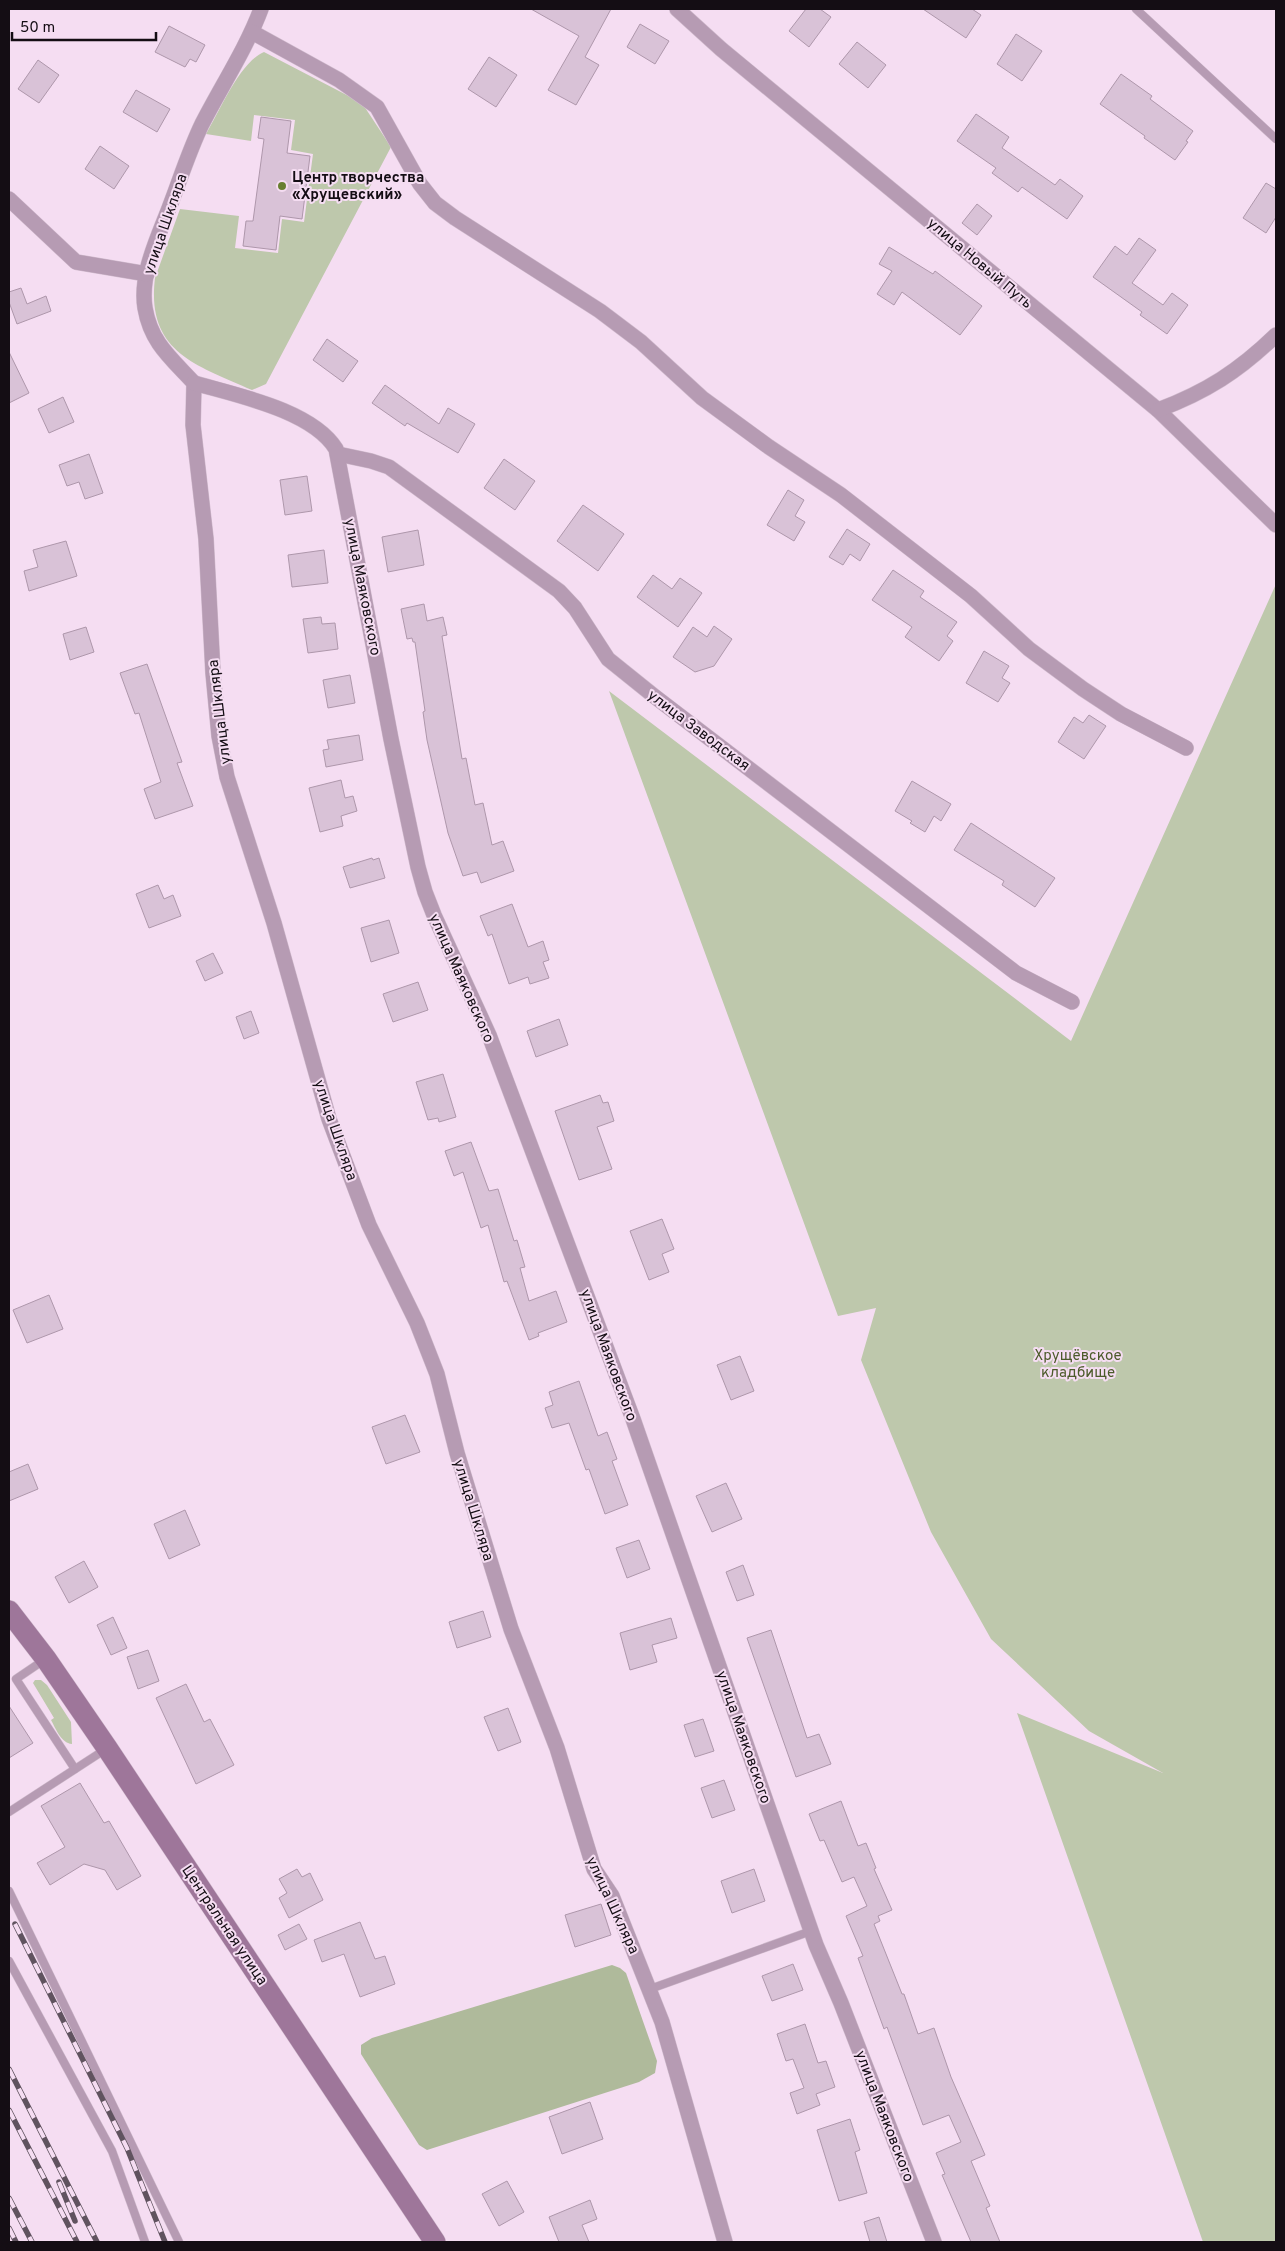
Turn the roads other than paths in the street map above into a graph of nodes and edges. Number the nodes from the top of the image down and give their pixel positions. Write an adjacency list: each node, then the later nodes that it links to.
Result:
1 (261, 9): 4 (street, улица Шкляра)
2 (677, 9): 10 (street, улица Новый Путь)
3 (1136, 9): 5 (lane)
4 (252, 32): 7 (street, улица Шкляра); 13 (street)
5 (1276, 139)
6 (9, 199): 7 (street)
7 (147, 274): 9 (street, улица Шкляра)
8 (1276, 335): 10 (street)
9 (194, 382): 11 (street); 24 (street, улица Шкляра)
10 (1158, 410): 12 (street, улица Новый Путь)
11 (338, 454): 14 (street, улица Заводская); 22 (street, улица Маяковского)
12 (1276, 525)
13 (1186, 748)
14 (1072, 1002)
15 (9, 1611): 16 (main road, Центральная улица)
16 (46, 1658): 17 (lane); 18 (main road, Центральная улица)
17 (13, 1679): 19 (lane)
18 (107, 1748): 19 (lane); 27 (main road, Центральная улица)
19 (75, 1769): 20 (lane)
20 (9, 1812)
21 (9, 1891): 26 (lane)
22 (811, 1931): 24 (lane); 29 (street, улица Маяковского)
23 (9, 1961): 25 (lane)
24 (650, 1989): 28 (street, улица Шкляра)
25 (145, 2242)
26 (180, 2242)
27 (435, 2242)
28 (725, 2242)
29 (934, 2242)

